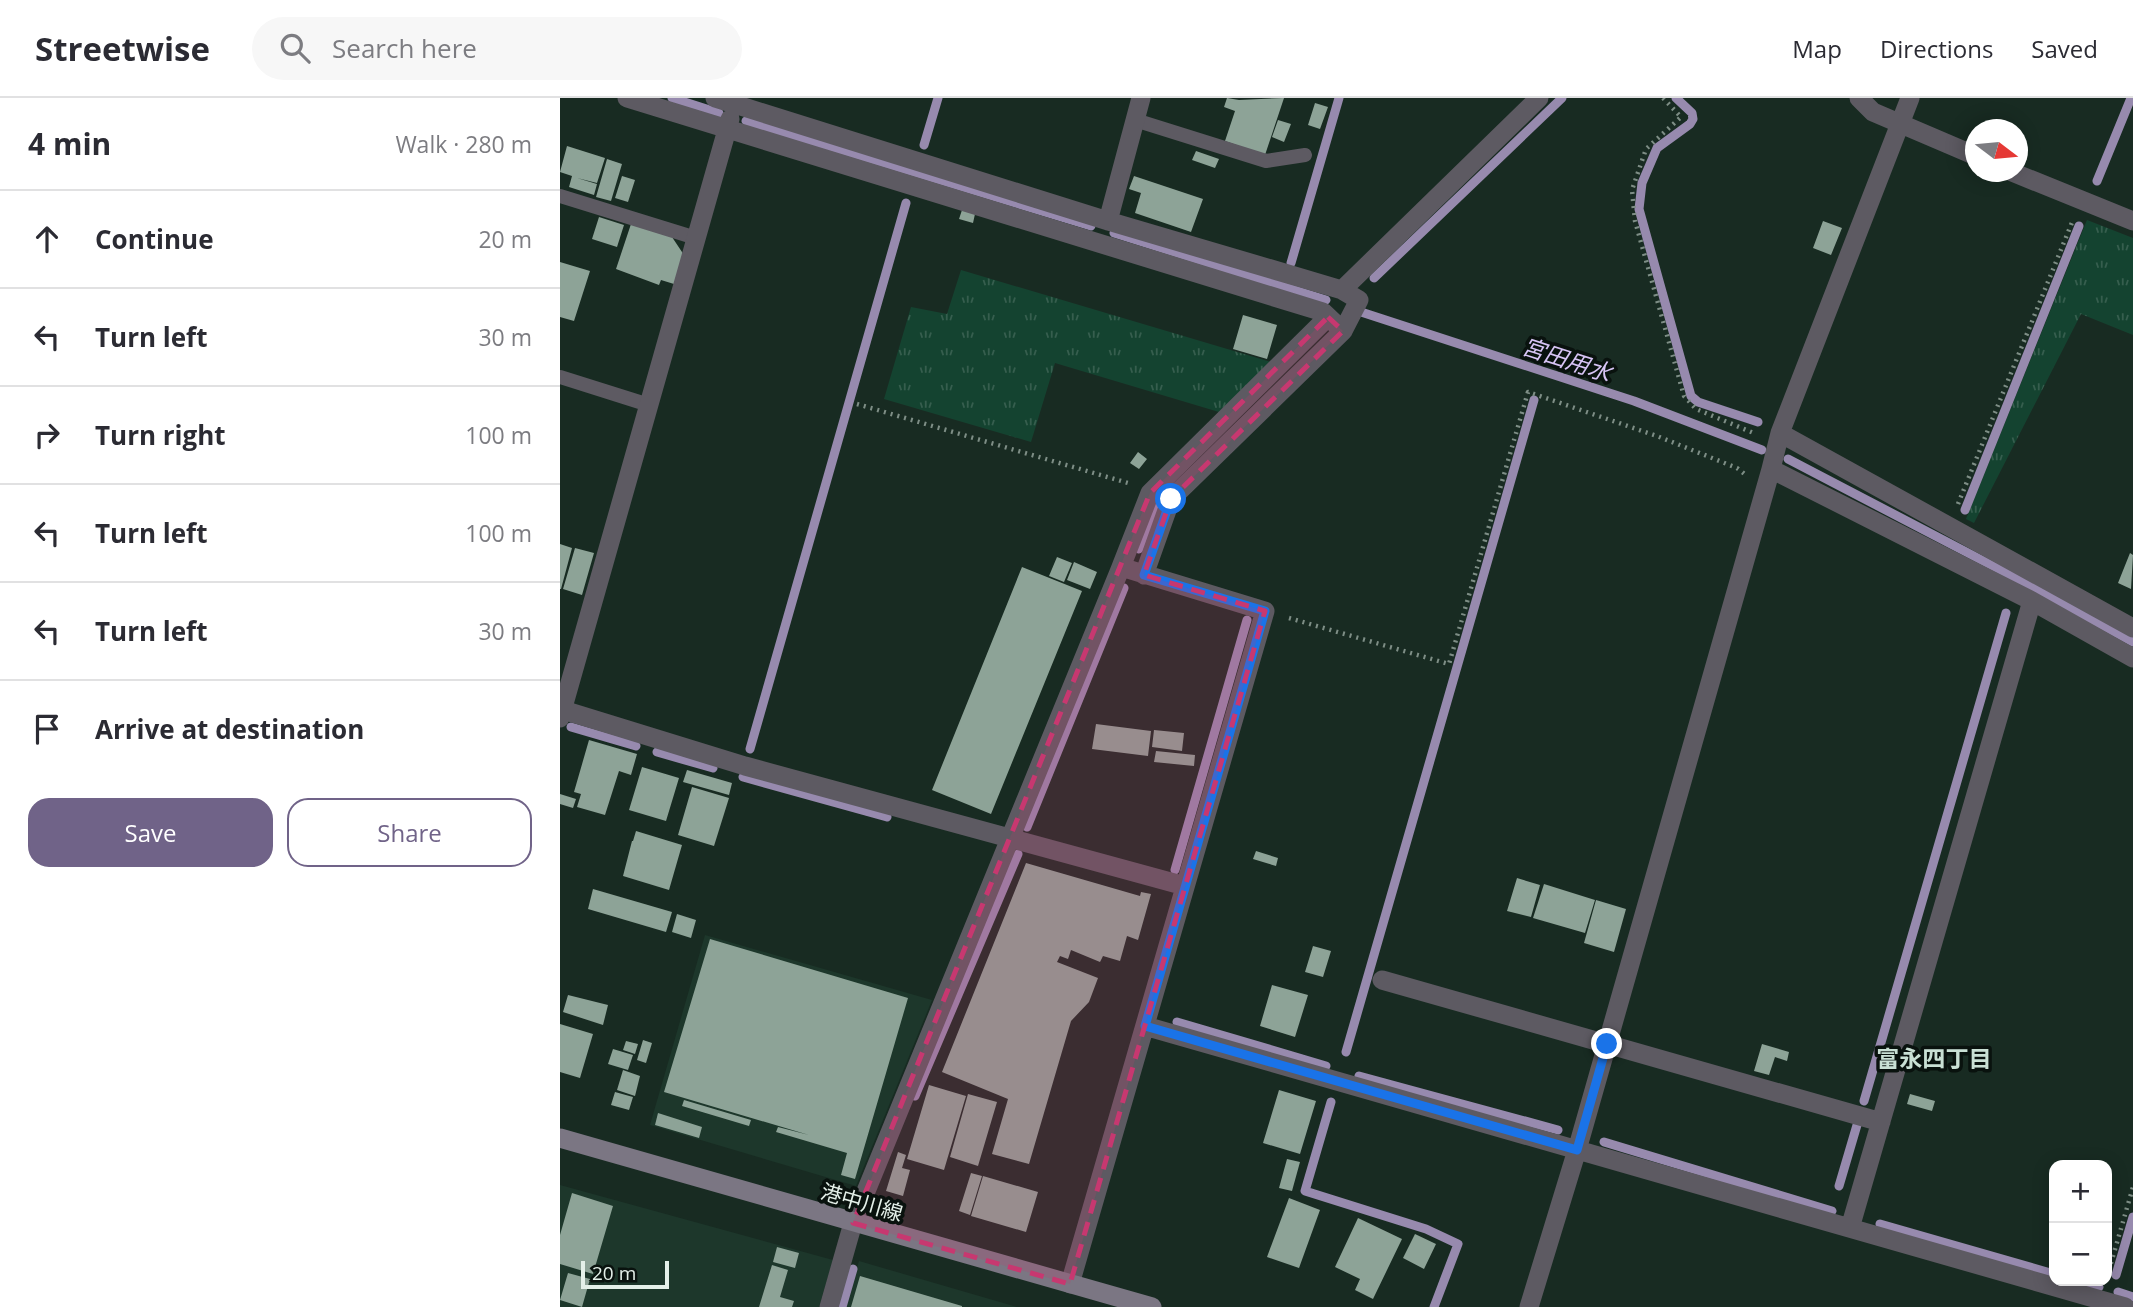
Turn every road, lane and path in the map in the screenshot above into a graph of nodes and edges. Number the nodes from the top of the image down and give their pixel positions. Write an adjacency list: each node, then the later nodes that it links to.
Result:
1 (627, 98): 11 (street)
2 (715, 98): 8 (street)
3 (1141, 98): 9 (street)
4 (1539, 98): 20 (street)
5 (1662, 98): 26 (path)
6 (1859, 98): 10 (street)
7 (1910, 98): 10 (street)
8 (735, 101): 11 (street); 17 (street)
9 (1135, 120): 13 (lane); 17 (street)
10 (1899, 125): 12 (street); 26 (street)
11 (727, 129): 19 (street); 21 (street)
12 (1965, 152)
13 (1306, 155)
14 (2028, 178): 16 (street)
15 (560, 196): 19 (lane)
16 (2082, 200): 18 (street); 31 (path)
17 (1108, 221): 20 (street)
18 (2133, 221)
19 (696, 238): 25 (street)
20 (1342, 290): 22 (street)
21 (1328, 317): 22 (street); 28 (street)
22 (1343, 331): 30 (street)
23 (560, 377): 25 (lane)
24 (857, 404): 28 (path)
25 (649, 405): 38 (street)
26 (1780, 433): 27 (street); 31 (street)
27 (1771, 469): 29 (street); 34 (street)
28 (1153, 490): 30 (street); 32 (street)
29 (1765, 492): 35 (path); 43 (street)
30 (1171, 499): 33 (street)
31 (1949, 526): 36 (street)
32 (1121, 567): 33 (street); 39 (street)
33 (1144, 575): 35 (street)
34 (2032, 601): 37 (street); 44 (street)
35 (1265, 611): 40 (street)
36 (2133, 628)
37 (2133, 658)
38 (561, 712): 39 (street)
39 (1011, 838): 40 (street); 48 (street)
40 (1185, 886): 42 (street)
41 (1382, 979): 43 (street)
42 (1145, 1026): 46 (street); 51 (street)
43 (1607, 1044): 44 (street); 46 (street)
44 (1881, 1122): 49 (street)
45 (560, 1138): 48 (main road, 港中川線)
46 (1577, 1150): 49 (street); 55 (street)
47 (2133, 1187): 50 (path)
48 (853, 1223): 51 (main road, 港中川線); 53 (street)
49 (1850, 1228): 52 (street)
50 (2112, 1260)
51 (1070, 1284): 54 (main road, 港中川線)
52 (2112, 1305)
53 (829, 1307)
54 (1152, 1307)
55 (1529, 1307)

